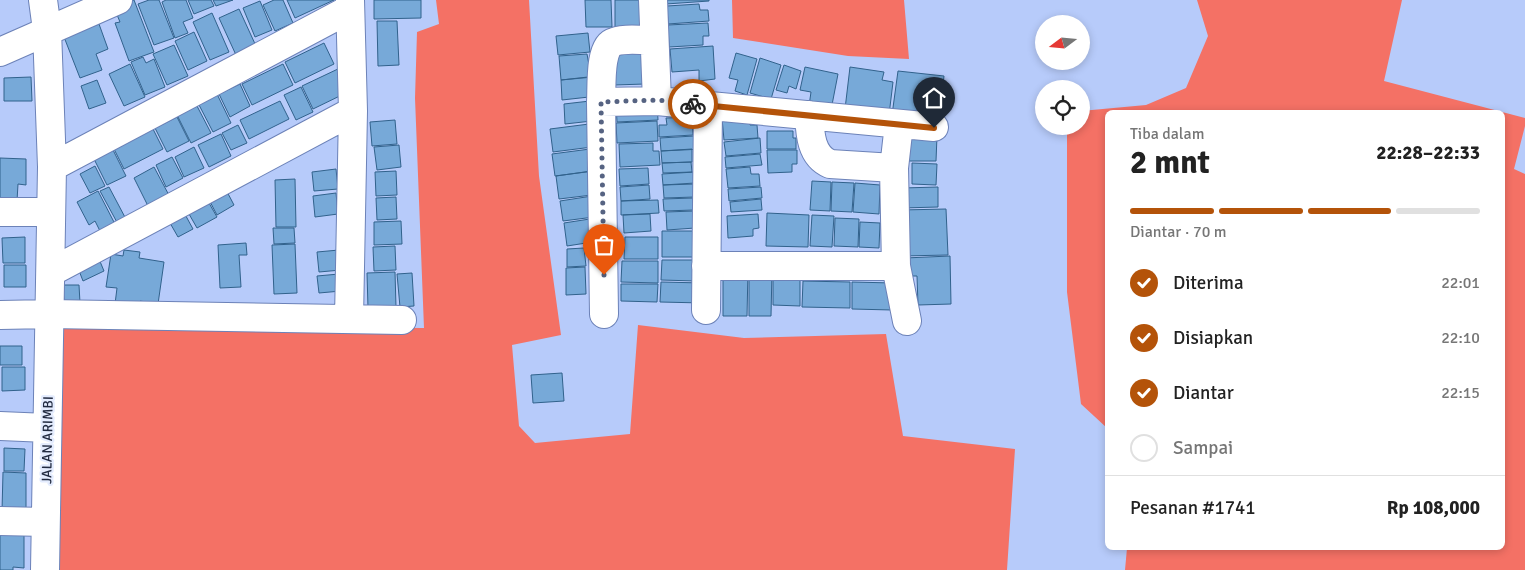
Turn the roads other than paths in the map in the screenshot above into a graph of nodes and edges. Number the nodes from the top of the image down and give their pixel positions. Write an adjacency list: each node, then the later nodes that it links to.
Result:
1 (43, 0): 5 (street, JALAN ARIMBI)
2 (118, 0): 5 (street)
3 (653, 0): 6 (street)
4 (350, 5): 11 (street); 15 (street)
5 (47, 30): 7 (street); 15 (street, JALAN ARIMBI)
6 (654, 41): 8 (street); 9 (street)
7 (0, 52)
8 (657, 100): 9 (street); 10 (street)
9 (601, 102): 24 (street)
10 (708, 105): 12 (street); 19 (street)
11 (353, 111): 21 (street); 26 (street)
12 (809, 115): 13 (street); 16 (street)
13 (899, 124): 14 (street); 16 (street)
14 (934, 128)
15 (52, 167): 18 (street, JALAN ARIMBI)
16 (894, 168): 20 (street)
17 (0, 212): 18 (street)
18 (50, 212): 21 (street, JALAN ARIMBI)
19 (706, 266): 20 (street); 22 (street)
20 (896, 266): 28 (street)
21 (51, 272): 23 (street, JALAN ARIMBI)
22 (706, 310)
23 (50, 314): 25 (street); 26 (street); 30 (street, JALAN ARIMBI)
24 (604, 314)
25 (0, 315)
26 (349, 319): 27 (street)
27 (402, 320)
28 (907, 321)
29 (0, 426): 30 (street)
30 (47, 428): 32 (street, JALAN ARIMBI)
31 (0, 521): 32 (street)
32 (45, 522): 33 (street, JALAN ARIMBI)
33 (45, 568)

